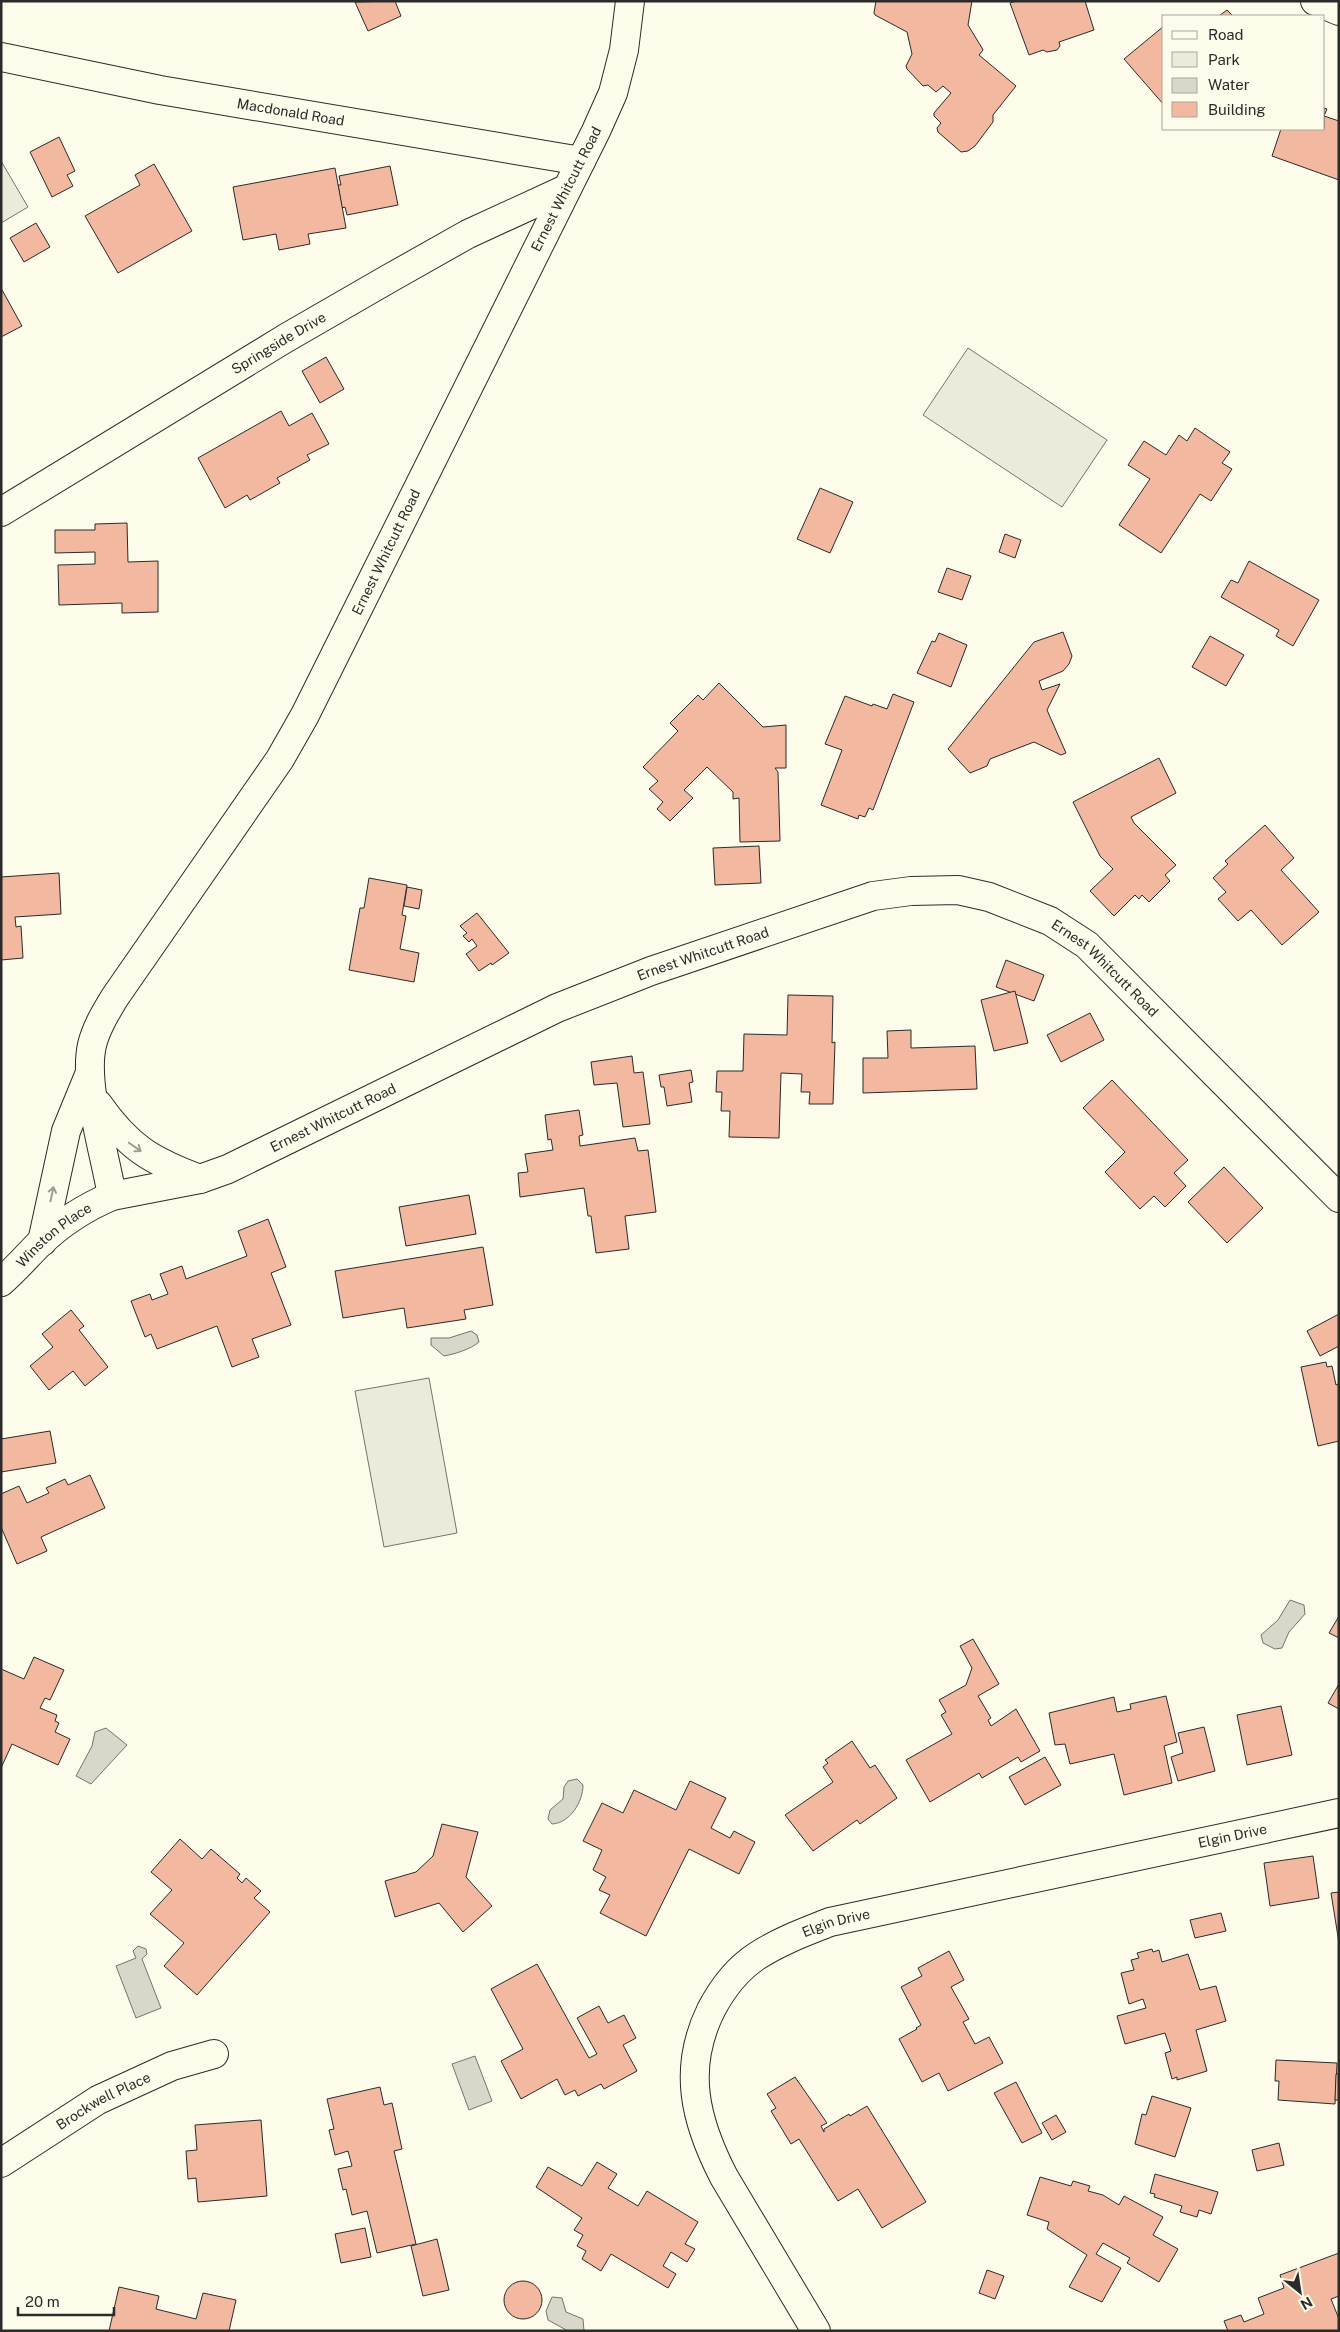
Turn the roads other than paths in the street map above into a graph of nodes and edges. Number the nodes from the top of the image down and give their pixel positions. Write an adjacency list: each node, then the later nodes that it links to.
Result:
1 (630, 1): 5 (street, Ernest Whitcutt Road)
2 (1315, 1): 3 (street)
3 (1339, 11)
4 (1, 57): 5 (street, Macdonald Road)
5 (581, 161): 6 (street, Ernest Whitcutt Road)
6 (566, 189): 7 (street, Springside Drive); 8 (street, Ernest Whitcutt Road)
7 (1, 512)
8 (91, 1086): 9 (street, one-way to 9); 11 (street, Ernest Whitcutt Road); 12 (street, Ernest Whitcutt Road, one-way to 8)
9 (200, 1179): 10 (street, Ernest Whitcutt Road); 11 (street, Ernest Whitcutt Road)
10 (1336, 1191)
11 (112, 1196): 12 (street, Winston Place)
12 (42, 1242): 13 (street, Winston Place)
13 (1, 1282)
14 (1339, 1813): 17 (street, Elgin Drive)
15 (214, 2054): 16 (street, Brockwell Place)
16 (1, 2163)
17 (816, 2331)

